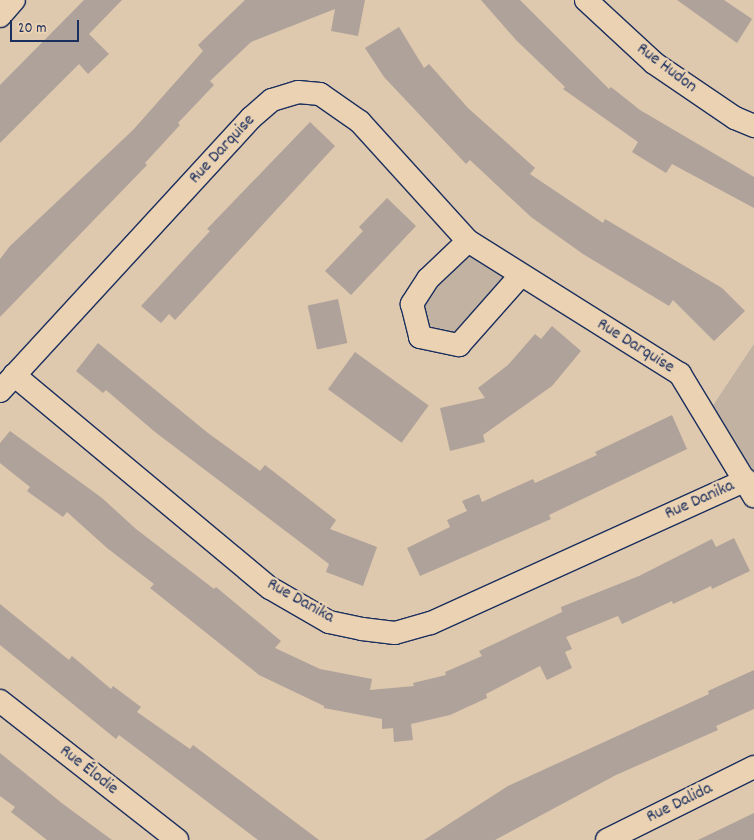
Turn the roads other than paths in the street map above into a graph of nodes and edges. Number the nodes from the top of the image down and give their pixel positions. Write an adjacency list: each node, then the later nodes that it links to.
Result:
1 (14, 0): 3 (street)
2 (586, 0): 4 (street, Rue Hudon)
3 (0, 16)
4 (754, 126)
5 (468, 240): 6 (street, Rue Darquise); 6 (street); 7 (street, Rue Darquise)
6 (520, 276): 8 (street, Rue Darquise)
7 (7, 383): 8 (street, Rue Danika)
8 (750, 488)
9 (0, 701): 11 (street, Rue Élodie)
10 (754, 767): 12 (street, Rue Dalida)
11 (177, 840)
12 (607, 840)

